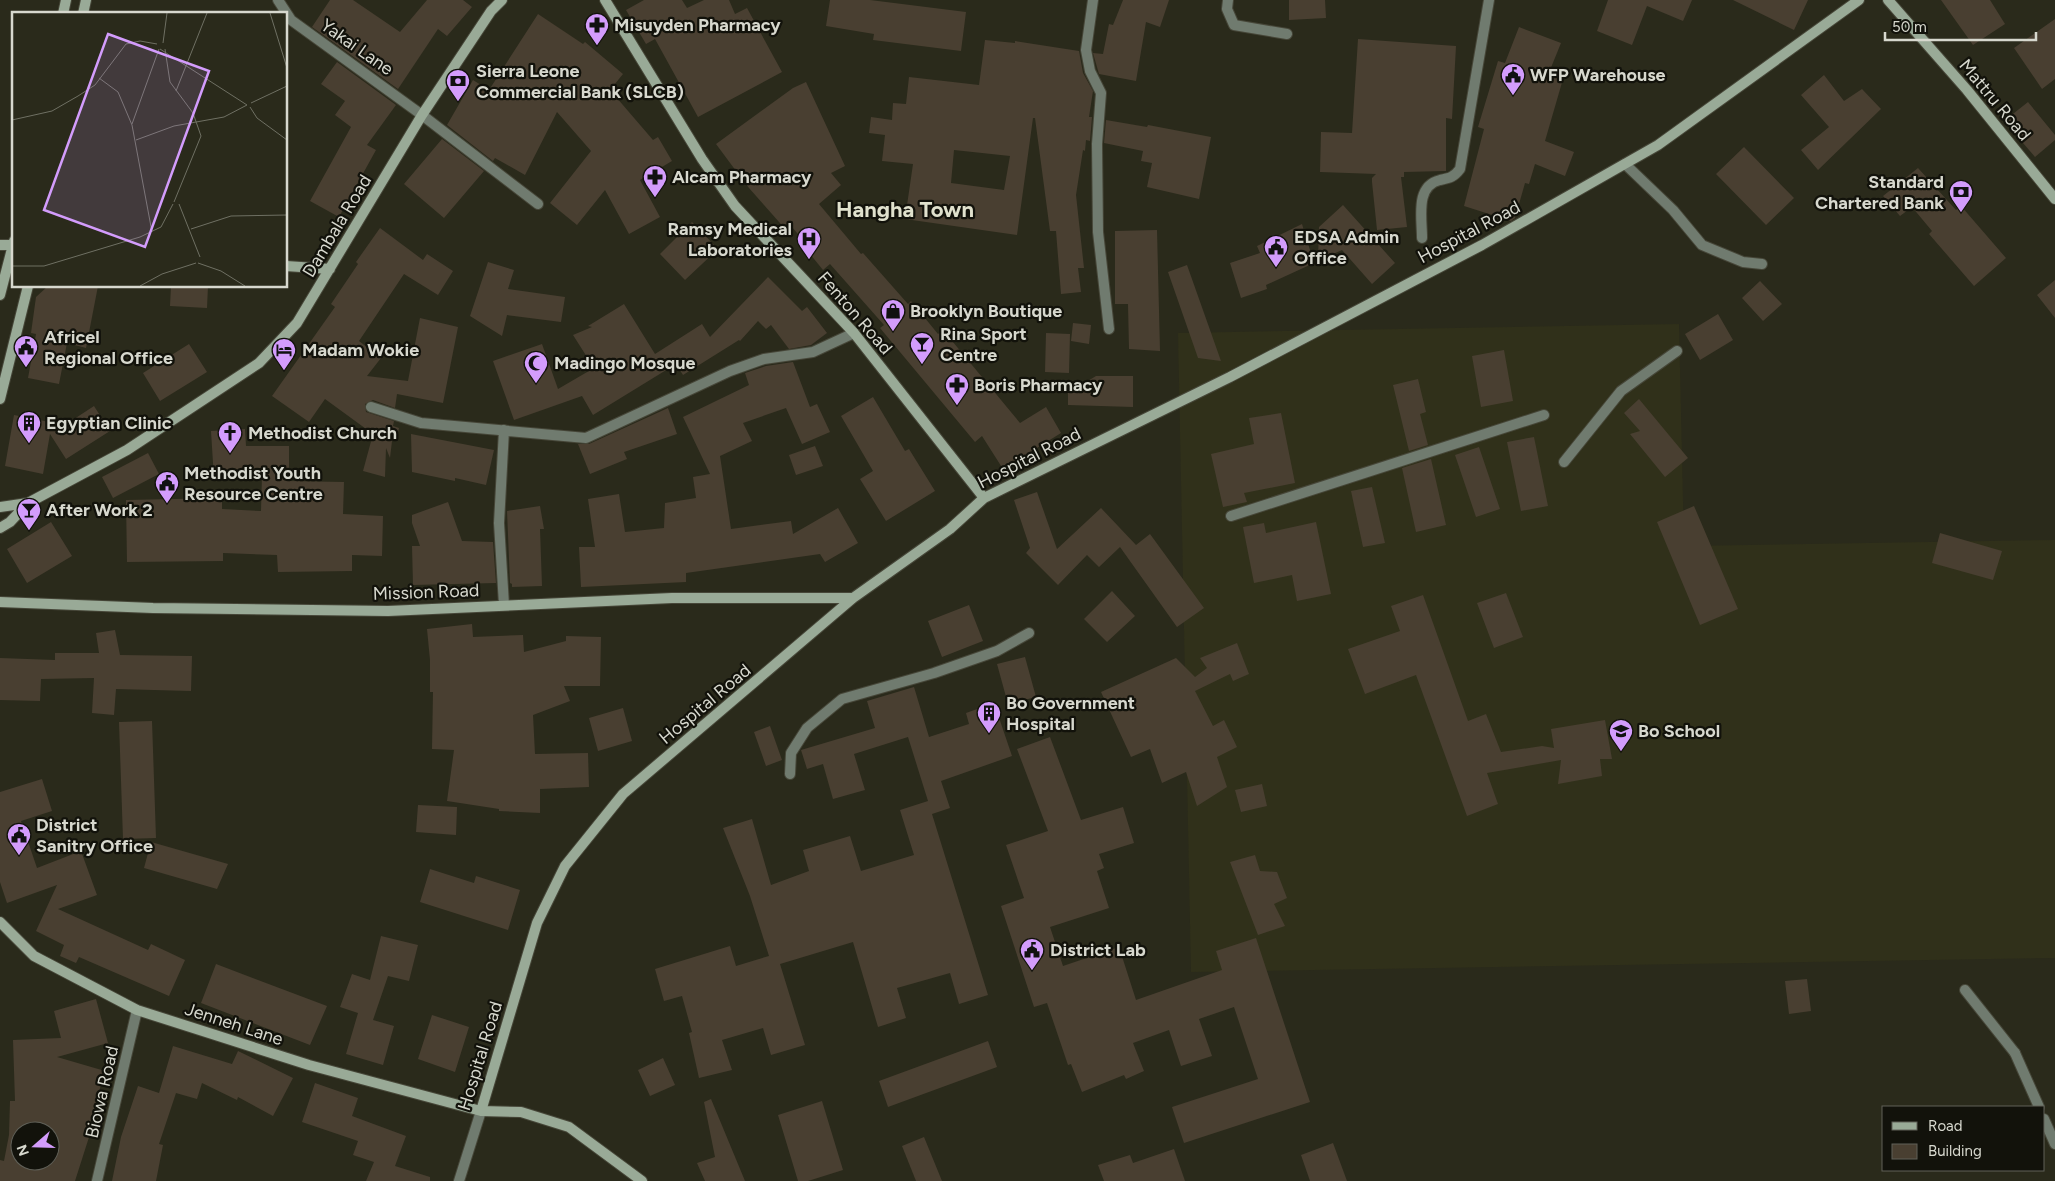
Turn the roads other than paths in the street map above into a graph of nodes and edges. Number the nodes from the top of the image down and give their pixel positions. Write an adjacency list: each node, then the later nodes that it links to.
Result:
1 (278, 0): 9 (street, Yakai Lane)
2 (502, 0): 12 (street, Dambala Road)
3 (605, 0): 24 (street, Fenton Road)
4 (1093, 0): 23 (street)
5 (1228, 0): 11 (street)
6 (1489, 0): 16 (street)
7 (1859, 0): 13 (street, Hospital Road)
8 (1888, 0): 14 (street, Mattru Road)
9 (286, 12)
10 (288, 15): 12 (street, Yakai Lane)
11 (1287, 34)
12 (422, 115): 15 (street, Yakai Lane); 20 (street, Dambala Road)
13 (1625, 164): 18 (street); 31 (street, Hospital Road)
14 (2055, 199)
15 (538, 204)
16 (1422, 238)
17 (12, 248): 22 (street)
18 (1762, 264)
19 (288, 266): 20 (street)
20 (330, 269): 32 (street, Dambala Road)
21 (28, 288): 26 (street)
22 (0, 295)
23 (1109, 329)
24 (854, 333): 29 (street); 31 (street, Fenton Road)
25 (1677, 351): 30 (street)
26 (0, 399)
27 (371, 407): 29 (street)
28 (1544, 415): 34 (street)
29 (504, 430): 38 (street)
30 (1564, 462)
31 (984, 498): 36 (street, Hospital Road)
32 (28, 503): 33 (street, Dambala Road); 35 (street, Dambala Road)
33 (0, 507)
34 (1231, 516)
35 (0, 528)
36 (853, 598): 38 (street, Mission Road); 45 (street, Hospital Road)
37 (0, 602): 38 (street, Mission Road)
38 (504, 605)
39 (1029, 633): 40 (street)
40 (790, 774)
41 (0, 922): 43 (street, Jenneh Lane)
42 (1965, 990): 44 (street)
43 (137, 1010): 45 (street, Jenneh Lane); 48 (street, Biowa Road)
44 (2039, 1106)
45 (481, 1111): 49 (street, Hospital Road); 50 (street, Jenneh Lane)
46 (2045, 1121): 47 (street)
47 (2055, 1144)
48 (97, 1181)
49 (460, 1181)
50 (642, 1181)

